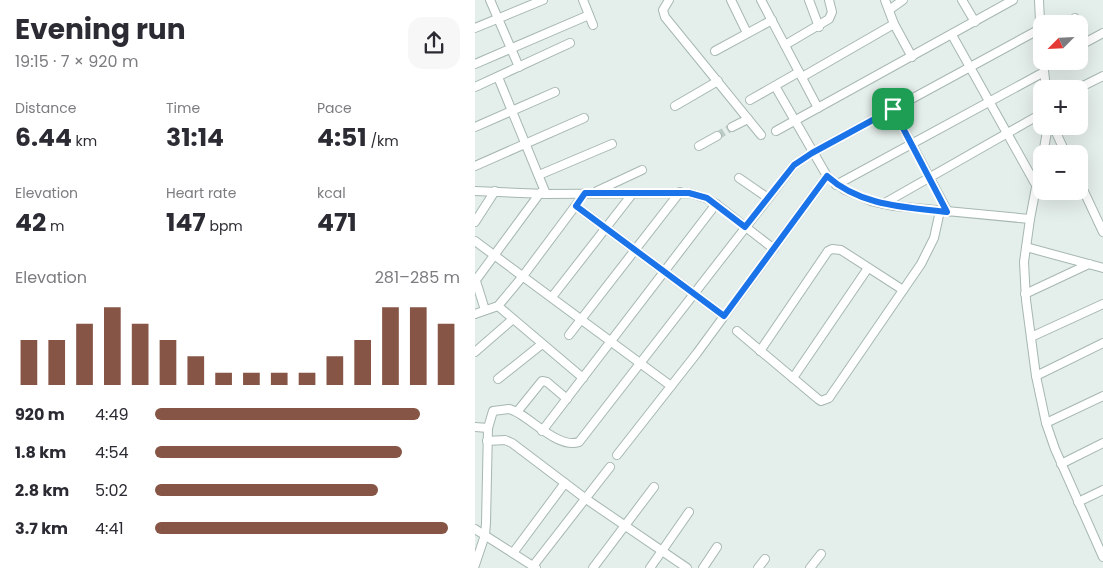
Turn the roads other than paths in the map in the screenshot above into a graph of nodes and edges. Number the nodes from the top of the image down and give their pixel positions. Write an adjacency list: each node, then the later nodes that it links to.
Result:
1 (490, 0): 17 (street)
2 (543, 0): 17 (street)
3 (583, 0): 15 (street)
4 (669, 0): 41 (street)
5 (731, 0): 24 (street)
6 (761, 0): 18 (street)
7 (809, 0): 22 (street)
8 (829, 0): 22 (street)
9 (885, 0): 14 (street)
10 (903, 0): 14 (street)
11 (962, 0): 19 (street)
12 (1013, 0): 19 (street)
13 (1039, 0): 16 (street)
14 (889, 10): 20 (street)
15 (589, 15): 21 (street); 31 (street)
16 (1040, 15)
17 (498, 19): 23 (street); 31 (street)
18 (771, 20): 24 (street); 30 (street)
19 (975, 22): 27 (street)
20 (894, 24): 33 (street); 38 (street)
21 (593, 25)
22 (819, 26): 30 (street)
23 (475, 28)
24 (747, 33): 32 (street)
25 (1033, 33): 36 (street)
26 (1103, 33): 28 (street)
27 (953, 35): 33 (street); 36 (street)
28 (1088, 41)
29 (570, 44): 35 (street)
30 (785, 45): 38 (street)
31 (511, 48): 34 (street); 35 (street)
32 (715, 51)
33 (912, 57): 49 (street)
34 (475, 64)
35 (519, 67): 40 (street)
36 (971, 67): 47 (street); 50 (street)
37 (1037, 70): 47 (street)
38 (801, 74): 43 (street); 49 (street)
39 (1103, 76): 42 (street)
40 (498, 77): 44 (street); 51 (street)
41 (718, 81): 48 (street); 54 (street)
42 (1088, 84)
43 (775, 86): 46 (street); 55 (street)
44 (475, 87)
45 (555, 92): 51 (street)
46 (750, 100)
47 (989, 100): 59 (street); 63 (street)
48 (675, 106)
49 (818, 108): 55 (street)
50 (893, 109): 63 (street); 66 (street)
51 (512, 110): 56 (street); 62 (street)
52 (583, 118): 62 (street)
53 (1033, 118): 59 (street)
54 (748, 119): 57 (street); 60 (street)
55 (795, 120): 58 (street); 66 (street)
56 (475, 127)
57 (732, 128)
58 (776, 131)
59 (1007, 133): 71 (street); 73 (street)
60 (761, 135)
61 (717, 136): 65 (street)
62 (526, 143): 67 (street); 69 (street)
63 (912, 143): 71 (street); 74 (street)
64 (612, 144): 69 (street)
65 (699, 146)
66 (812, 153): 70 (street); 81 (street)
67 (475, 166)
68 (642, 170): 78 (street)
69 (539, 175): 80 (street)
70 (827, 176): 74 (street); 98 (street)
71 (929, 176): 85 (street); 88 (street)
72 (739, 178): 81 (street)
73 (1033, 180)
74 (836, 185): 85 (street)
75 (475, 191): 76 (street)
76 (495, 192): 80 (street); 91 (street)
77 (680, 192): 79 (street); 84 (street); 97 (street)
78 (589, 193): 79 (street); 80 (street); 86 (street)
79 (633, 193): 93 (street)
80 (543, 194): 99 (street)
81 (768, 198): 92 (street)
82 (1033, 200): 90 (street)
83 (1088, 200): 89 (street)
84 (716, 204): 92 (street); 103 (street)
85 (883, 204): 88 (street)
86 (576, 206): 93 (street); 104 (street)
87 (1103, 210): 89 (street)
88 (944, 212): 90 (street); 106 (street)
89 (1093, 212): 94 (street)
90 (1030, 219): 96 (street)
91 (475, 222)
92 (745, 227): 98 (street); 107 (street)
93 (607, 228): 97 (street); 109 (street)
94 (1103, 232)
95 (475, 241): 99 (street)
96 (1026, 247): 100 (street); 108 (street)
97 (635, 249): 103 (street); 116 (street)
98 (774, 249): 114 (street)
99 (495, 255): 104 (street); 105 (street)
100 (1089, 264): 102 (street); 108 (street)
101 (868, 268): 106 (street); 123 (street); 128 (street)
102 (1103, 268)
103 (665, 271): 107 (street); 120 (street)
104 (523, 276): 109 (street); 111 (street)
105 (475, 279): 112 (street)
106 (903, 290): 128 (street)
107 (695, 293): 114 (street); 125 (street)
108 (1025, 294): 119 (street)
109 (552, 297): 116 (street)
110 (1103, 304): 119 (street)
111 (498, 306): 112 (street); 115 (street)
112 (485, 310): 113 (street)
113 (475, 314)
114 (724, 316): 130 (street)
115 (513, 319): 122 (street); 124 (street)
116 (581, 320): 118 (street); 120 (street)
117 (737, 331): 123 (street)
118 (569, 335)
119 (1031, 338): 126 (street)
120 (611, 342): 125 (street); 127 (street)
121 (1103, 343): 126 (street)
122 (542, 344): 127 (street); 129 (street)
123 (760, 350): 128 (street)
124 (475, 352)
125 (640, 364): 130 (street); 137 (street)
126 (1037, 376): 134 (street)
127 (583, 378): 132 (street)
128 (793, 378)
129 (499, 379)
130 (671, 386): 140 (street)
131 (1103, 396): 134 (street)
132 (567, 399): 133 (street); 137 (street)
133 (517, 412): 136 (street); 137 (street)
134 (1046, 423): 141 (street)
135 (475, 427): 136 (street)
136 (488, 428): 138 (street)
137 (542, 431)
138 (487, 441): 143 (street); 151 (street)
139 (1103, 443): 141 (street)
140 (617, 455)
141 (1061, 464): 147 (street)
142 (610, 468): 146 (street)
143 (565, 483): 146 (street); 156 (street)
144 (654, 487): 149 (street)
145 (1103, 490): 147 (street)
146 (586, 499): 149 (street); 161 (street)
147 (1078, 502): 153 (street)
148 (689, 512): 155 (street)
149 (625, 526): 155 (street); 162 (street)
150 (475, 529): 151 (street)
151 (485, 535): 156 (street); 160 (street)
152 (1103, 536): 153 (street)
153 (1095, 540): 158 (street)
154 (717, 547): 165 (street)
155 (661, 552): 163 (street); 164 (street)
156 (513, 553): 161 (street)
157 (821, 554): 167 (street)
158 (1103, 557)
159 (765, 558): 166 (street)
160 (475, 565)
161 (535, 567)
162 (593, 568)
163 (650, 568)
164 (687, 568)
165 (703, 568)
166 (758, 568)
167 (810, 568)

